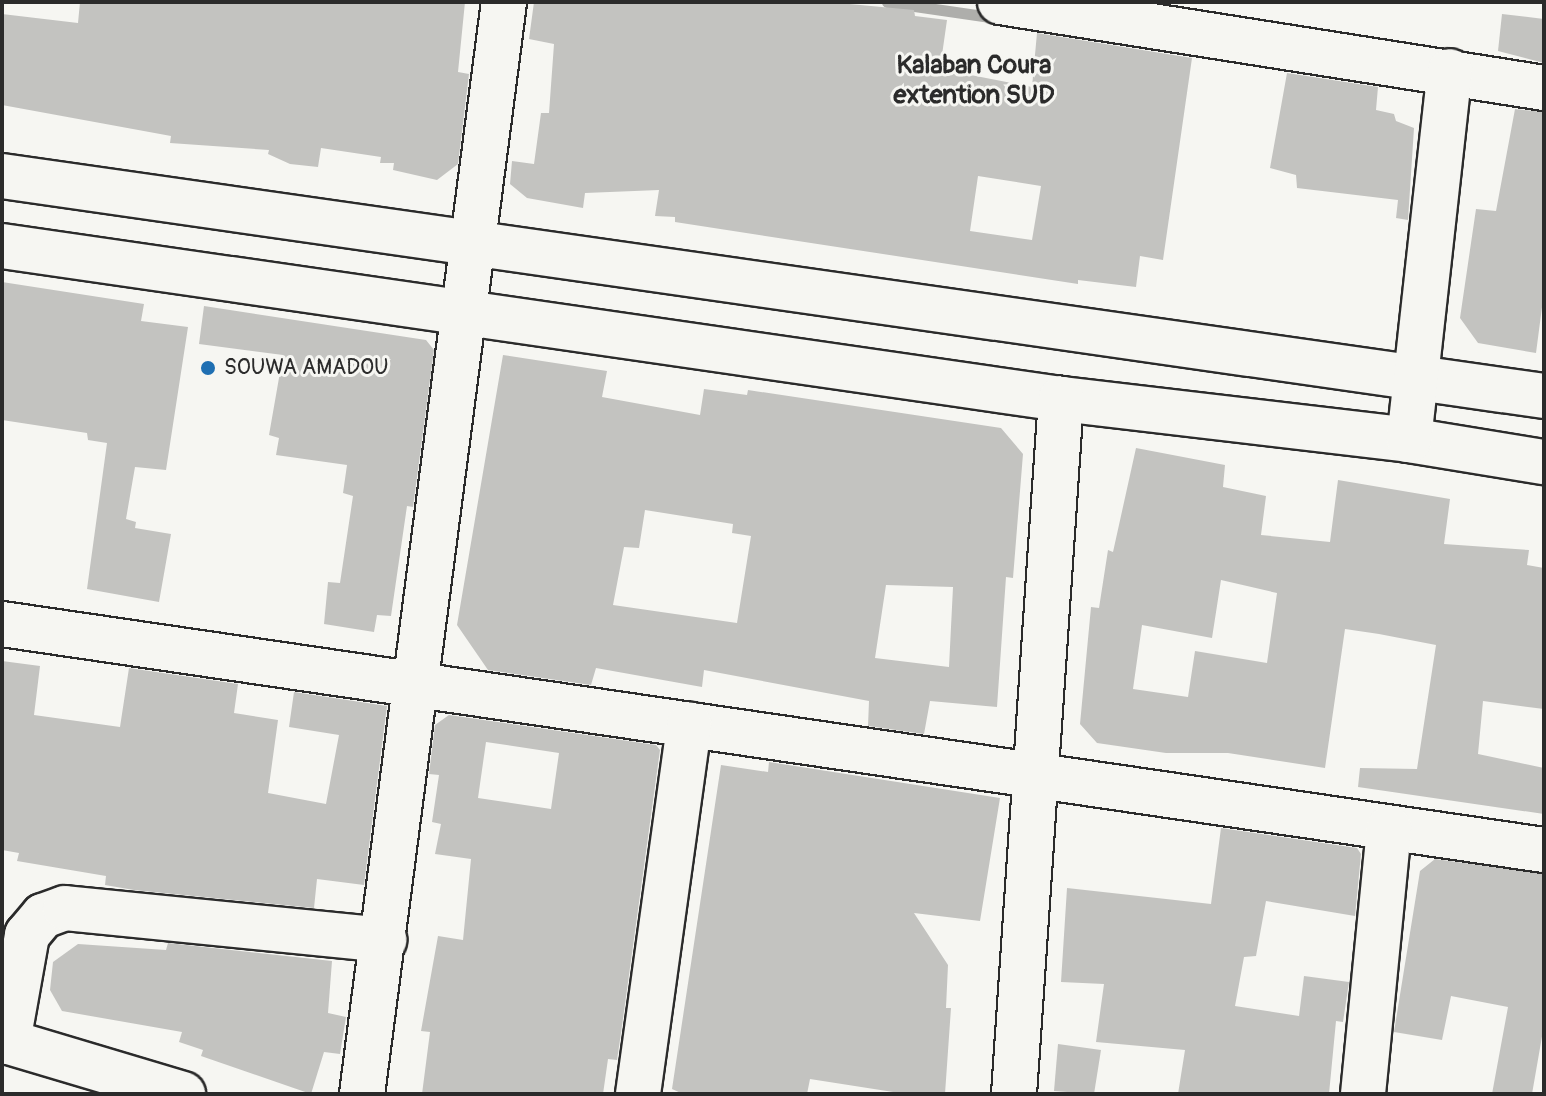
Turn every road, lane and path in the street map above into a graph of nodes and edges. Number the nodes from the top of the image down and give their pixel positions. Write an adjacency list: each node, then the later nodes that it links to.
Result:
1 (504, 2): 7 (street)
2 (1000, 2): 3 (street)
3 (1050, 6): 4 (street)
4 (1450, 71): 5 (street); 10 (street)
5 (1544, 88)
6 (2, 176): 7 (street)
7 (472, 242): 9 (street); 10 (street)
8 (2, 246): 9 (street)
9 (463, 313): 12 (street); 16 (street)
10 (1415, 374): 11 (street); 13 (street)
11 (1544, 396)
12 (1061, 399): 13 (street); 18 (street)
13 (1409, 440): 14 (street)
14 (1544, 462)
15 (2, 624): 16 (street)
16 (416, 685): 17 (street); 21 (street)
17 (689, 725): 18 (street); 25 (street)
18 (1033, 776): 19 (street); 26 (street)
19 (1389, 828): 20 (street); 27 (street)
20 (1544, 850)
21 (384, 940): 22 (street); 24 (street)
22 (5, 1041): 23 (street)
23 (183, 1094)
24 (362, 1094)
25 (638, 1094)
26 (1014, 1094)
27 (1363, 1094)

